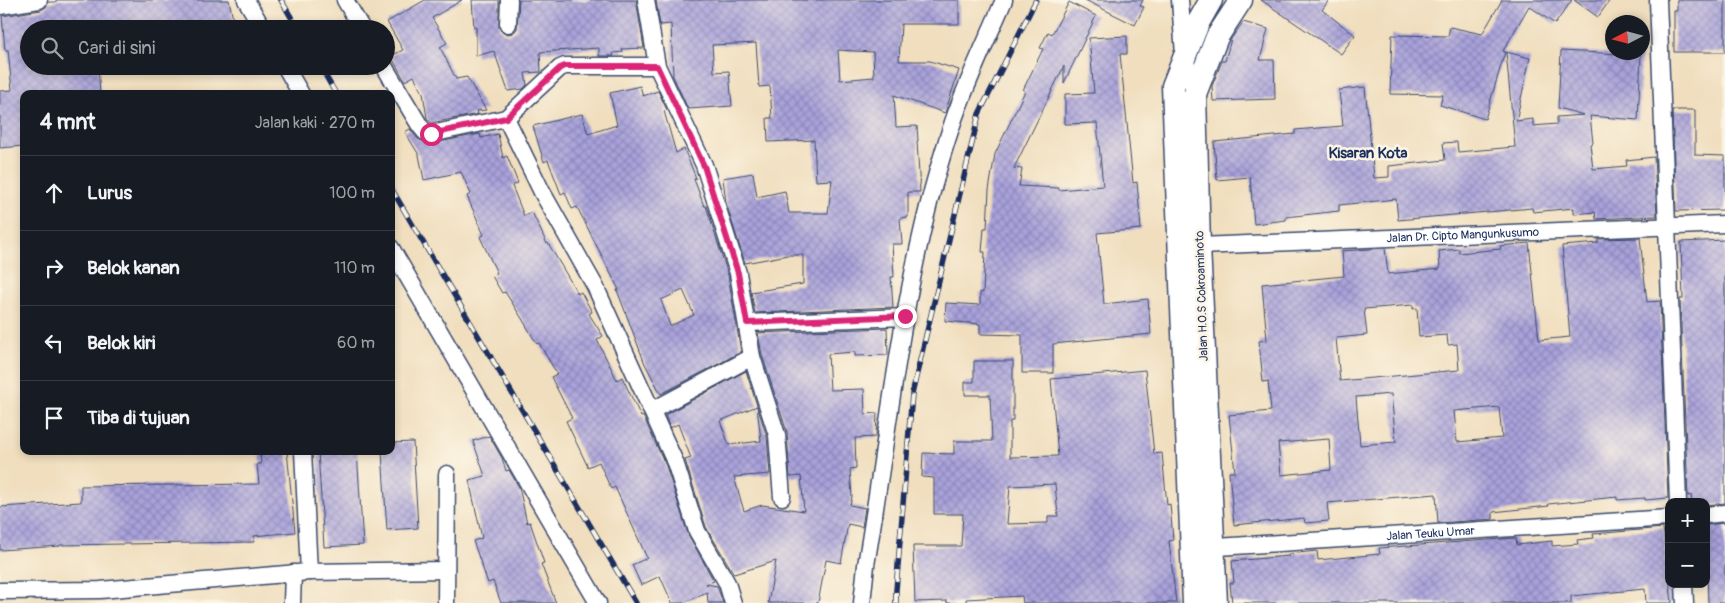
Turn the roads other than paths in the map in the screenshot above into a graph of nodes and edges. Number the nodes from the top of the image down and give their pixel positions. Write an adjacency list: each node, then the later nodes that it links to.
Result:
1 (39, 0): 11 (street)
2 (246, 0): 12 (street)
3 (345, 0): 13 (street)
4 (509, 0): 14 (street)
5 (646, 0): 16 (street)
6 (1004, 0): 26 (street)
7 (1180, 0): 15 (street)
8 (1211, 0): 15 (main road, Jalan H.O.S Cokroaminoto)
9 (1241, 0): 20 (main road, Jalan H.O.S Cokroaminoto)
10 (1658, 0): 23 (street)
11 (0, 6)
12 (258, 20)
13 (357, 20)
14 (508, 24)
15 (1184, 55): 20 (street); 37 (main road, Jalan H.O.S Cokroaminoto)
16 (657, 66): 21 (street); 27 (street)
17 (290, 75): 19 (street)
18 (390, 75): 21 (street)
19 (299, 90)
20 (1195, 94): 24 (main road, Jalan H.O.S Cokroaminoto)
21 (506, 118): 29 (street)
22 (1725, 224): 23 (street, Jalan Dr. Cipto Mangunkusumo)
23 (1666, 226): 24 (street, Jalan Dr. Cipto Mangunkusumo); 33 (street)
24 (1199, 246): 37 (main road, Jalan H.O.S Cokroaminoto)
25 (395, 255): 46 (street)
26 (905, 316): 27 (street); 48 (street)
27 (747, 323): 28 (street)
28 (752, 357): 29 (street); 32 (street)
29 (652, 410): 47 (street)
30 (303, 455): 39 (street)
31 (447, 474): 38 (street)
32 (782, 497)
33 (1678, 498)
34 (1725, 513): 35 (street)
35 (1710, 515)
36 (1665, 518): 37 (street, Jalan Teuku Umar)
37 (1202, 548): 49 (main road, Jalan H.O.S Cokroaminoto); 50 (main road, Jalan H.O.S Cokroaminoto)
38 (446, 570): 39 (street); 45 (street)
39 (309, 572): 40 (street)
40 (292, 573): 43 (street); 44 (street)
41 (1684, 588): 51 (street)
42 (0, 591): 43 (street)
43 (100, 596)
44 (292, 603)
45 (446, 603)
46 (598, 603)
47 (733, 603)
48 (862, 603)
49 (1194, 603)
50 (1216, 603)
51 (1685, 603)

